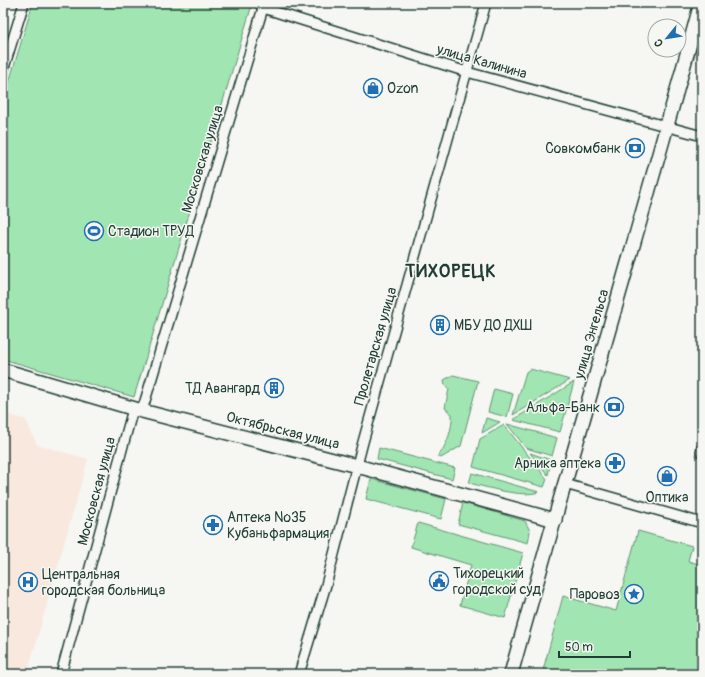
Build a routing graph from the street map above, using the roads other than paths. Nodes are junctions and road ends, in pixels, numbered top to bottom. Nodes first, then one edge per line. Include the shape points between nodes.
1 (24, 3) edge
2 (486, 3) edge
3 (701, 3) edge
4 (261, 5) edge
5 (3, 71) edge
6 (467, 72) junction
7 (668, 126) junction
8 (702, 136) edge
9 (3, 370) edge
10 (137, 410) junction
11 (357, 466) junction
12 (565, 484) junction
13 (555, 520) junction
14 (702, 523) edge
15 (61, 674) edge
16 (300, 674) edge
17 (511, 674) edge

1 - 5 street
2 - 6 street, Пролетарская улица
3 - 7 main road, улица Энгельса
4 - 6 street, улица Калинина
4 - 10 street, Московская улица
6 - 7 street, улица Калинина
6 - 11 street, Пролетарская улица
7 - 8 street, улица Калинина
7 - 12 main road, улица Энгельса
9 - 10 main road, Октябрьская улица
10 - 11 main road, Октябрьская улица
10 - 15 street, Московская улица
11 - 13 main road, Октябрьская улица
11 - 16 street, Пролетарская улица
12 - 13 main road, улица Энгельса
12 - 14 street
13 - 17 main road, улица Энгельса

